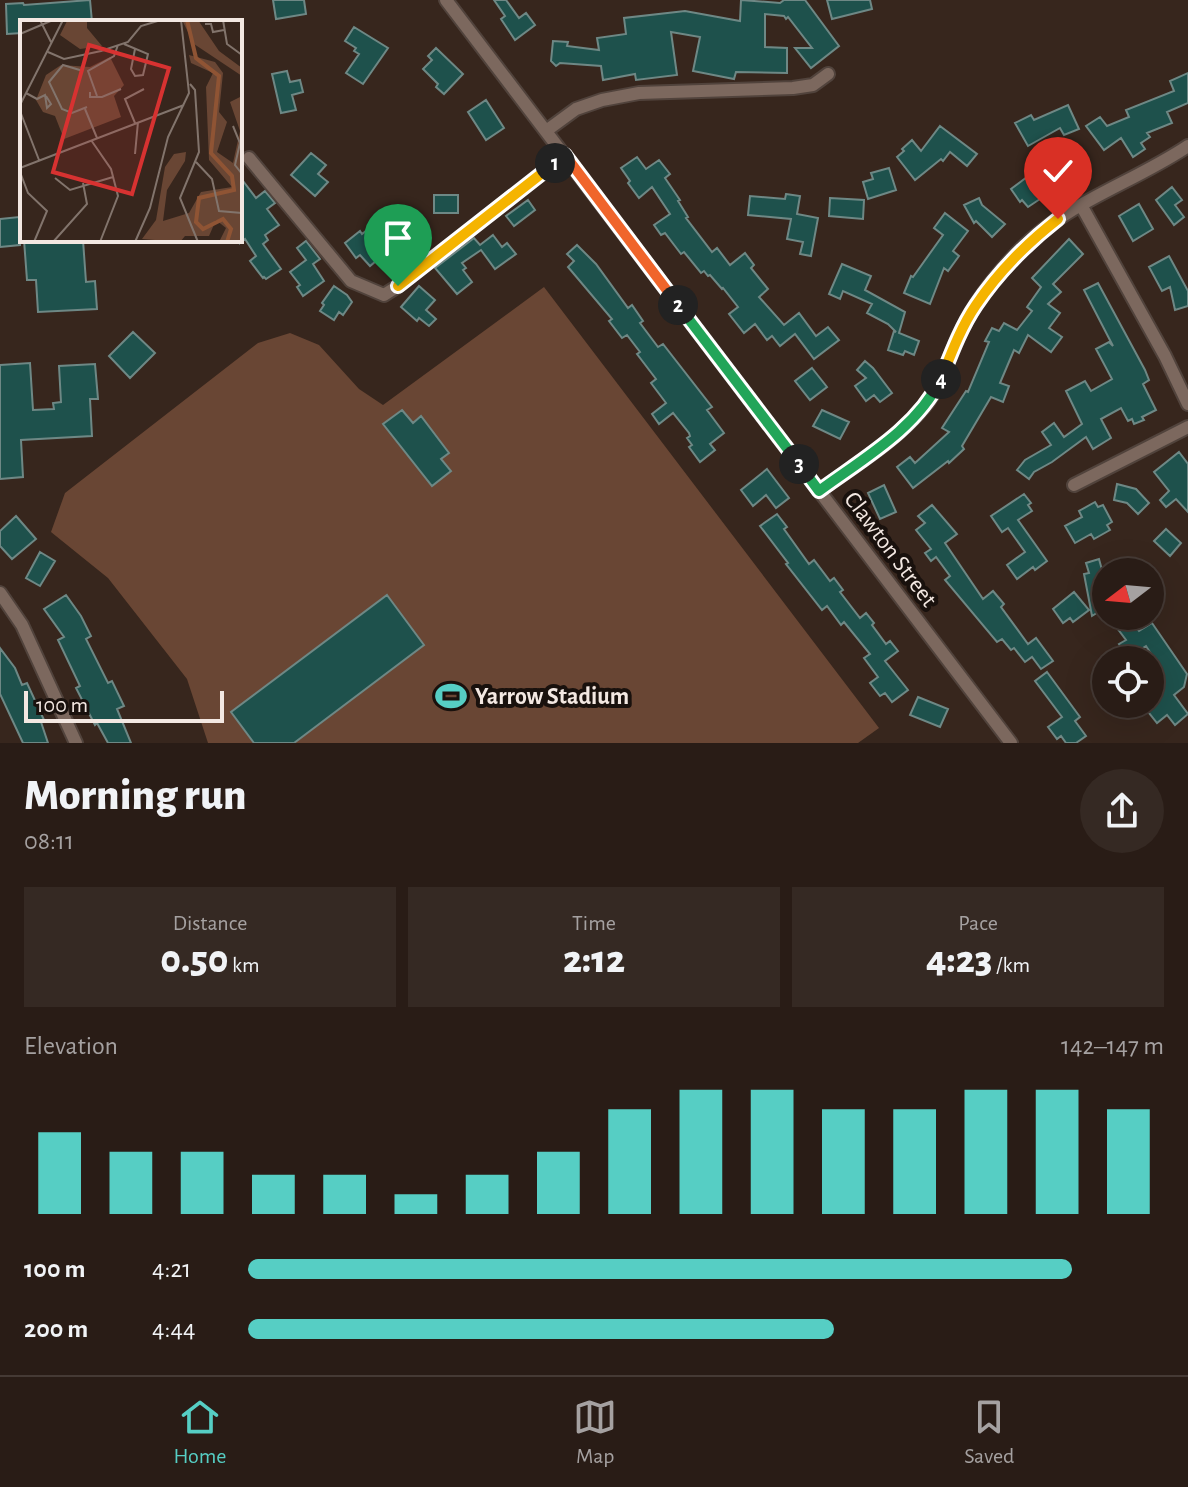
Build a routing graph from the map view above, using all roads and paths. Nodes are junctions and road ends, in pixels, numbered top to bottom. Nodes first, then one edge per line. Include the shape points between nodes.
1 (446, 0) edge
2 (828, 74) dead end
3 (546, 131) junction
4 (1188, 146) edge
5 (565, 155) junction
6 (249, 158) dead end
7 (1081, 205) junction
8 (1188, 404) edge
9 (1188, 427) edge
10 (1074, 485) dead end
11 (819, 491) junction
12 (0, 593) edge
13 (76, 743) edge
14 (1011, 743) edge

1 - 3 street, Clawton Street
2 - 3 street via 813,85 793,88 639,93 602,100 576,109
3 - 5 street, Clawton Street
4 - 7 street
5 - 6 street via 384,295 351,281
5 - 11 street, Clawton Street
7 - 8 street
7 - 11 street via 1028,243 994,280 924,407
9 - 10 street
11 - 14 street, Clawton Street
12 - 13 street via 22,625

